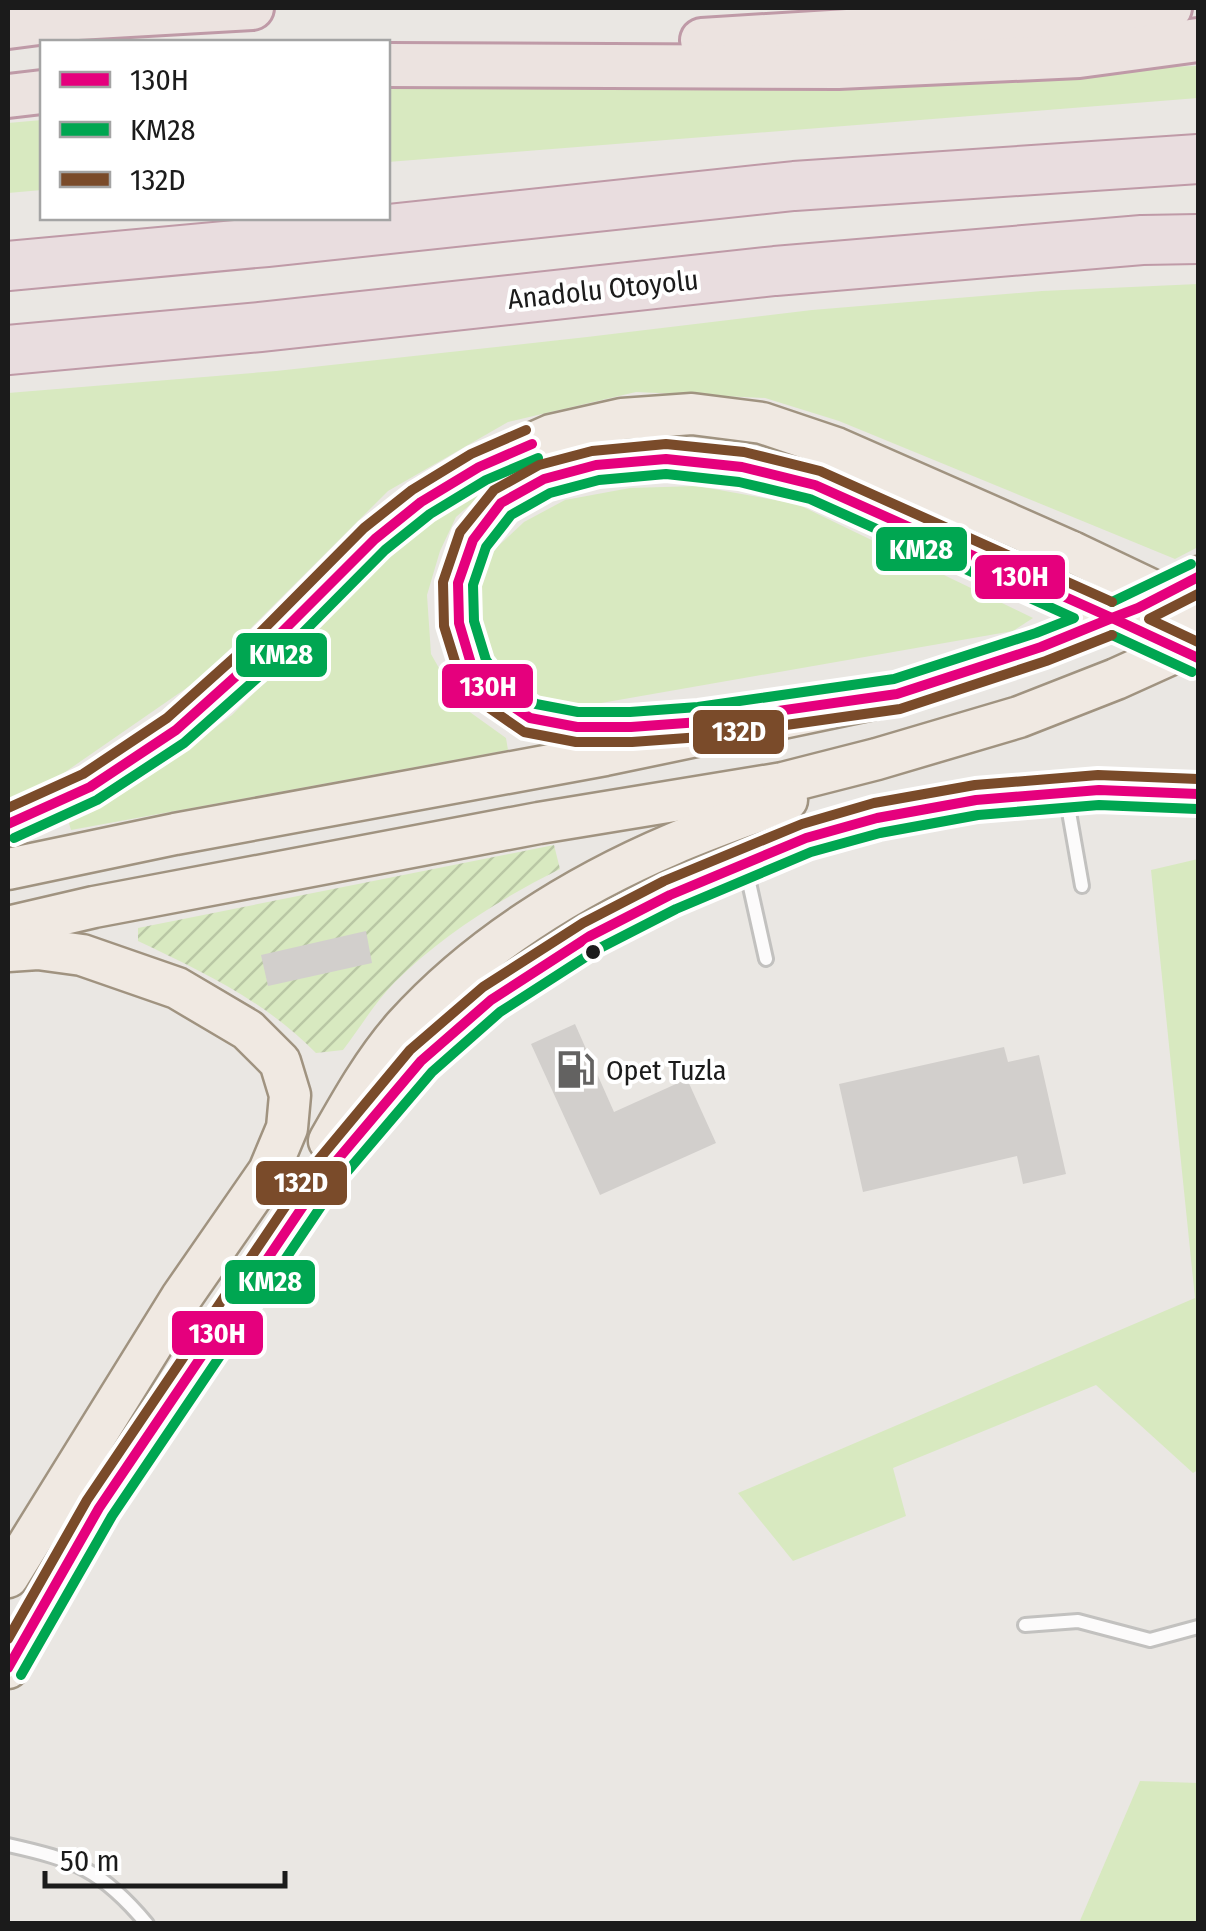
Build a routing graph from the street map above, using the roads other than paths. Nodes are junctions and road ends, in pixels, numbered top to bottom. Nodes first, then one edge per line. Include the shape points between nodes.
1 (252, 8) edge
2 (1170, 8) edge
3 (8, 28) edge
4 (1198, 40) edge
5 (390, 62) edge
6 (390, 62) edge
7 (40, 92) edge
8 (8, 96) edge
9 (1198, 159) edge
10 (1198, 238) edge
11 (8, 266) edge
12 (8, 350) edge
13 (1198, 577) edge
14 (1198, 612) edge
15 (1198, 642) edge
16 (1198, 658) edge
17 (897, 694) junction
18 (1019, 718) junction
19 (1066, 793) junction
20 (1198, 794) edge
21 (8, 824) edge
22 (744, 863) junction
23 (8, 870) edge
24 (1082, 886) dead end
25 (8, 927) edge
26 (8, 951) edge
27 (766, 959) dead end
28 (224, 1322) junction
29 (8, 1578) edge
30 (1025, 1625) dead end
31 (1198, 1627) edge
32 (8, 1668) edge
33 (8, 1845) edge
34 (146, 1924) edge

1 - 3 highway
2 - 5 highway
4 - 6 highway via 1079,56 838,67
7 - 8 highway
9 - 11 highway via 794,186
10 - 12 highway, Anadolu Otoyolu via 775,270
13 - 17 main road via 1041,648
14 - 21 main road, bridge via 836,448 762,423 692,414 622,419 551,435 421,502 176,730 90,787
15 - 18 main road
16 - 17 main road, bridge via 815,485 666,458 544,478 501,503 473,540 458,584 458,623 472,667 494,694 530,718 632,728
17 - 23 main road
18 - 25 main road via 783,783
18 - 28 main road via 672,844 592,882 455,975 402,1029 358,1091
19 - 20 main road
19 - 22 main road via 877,818
19 - 24 lane
22 - 27 lane
22 - 28 main road via 590,936 491,1000 434,1049 322,1178
26 - 29 main road via 82,955 177,988 248,1030 280,1062 290,1095 287,1128 270,1171 182,1298
28 - 32 main road via 99,1508
30 - 31 lane via 1078,1622 1150,1640
33 - 34 lane via 84,1866

